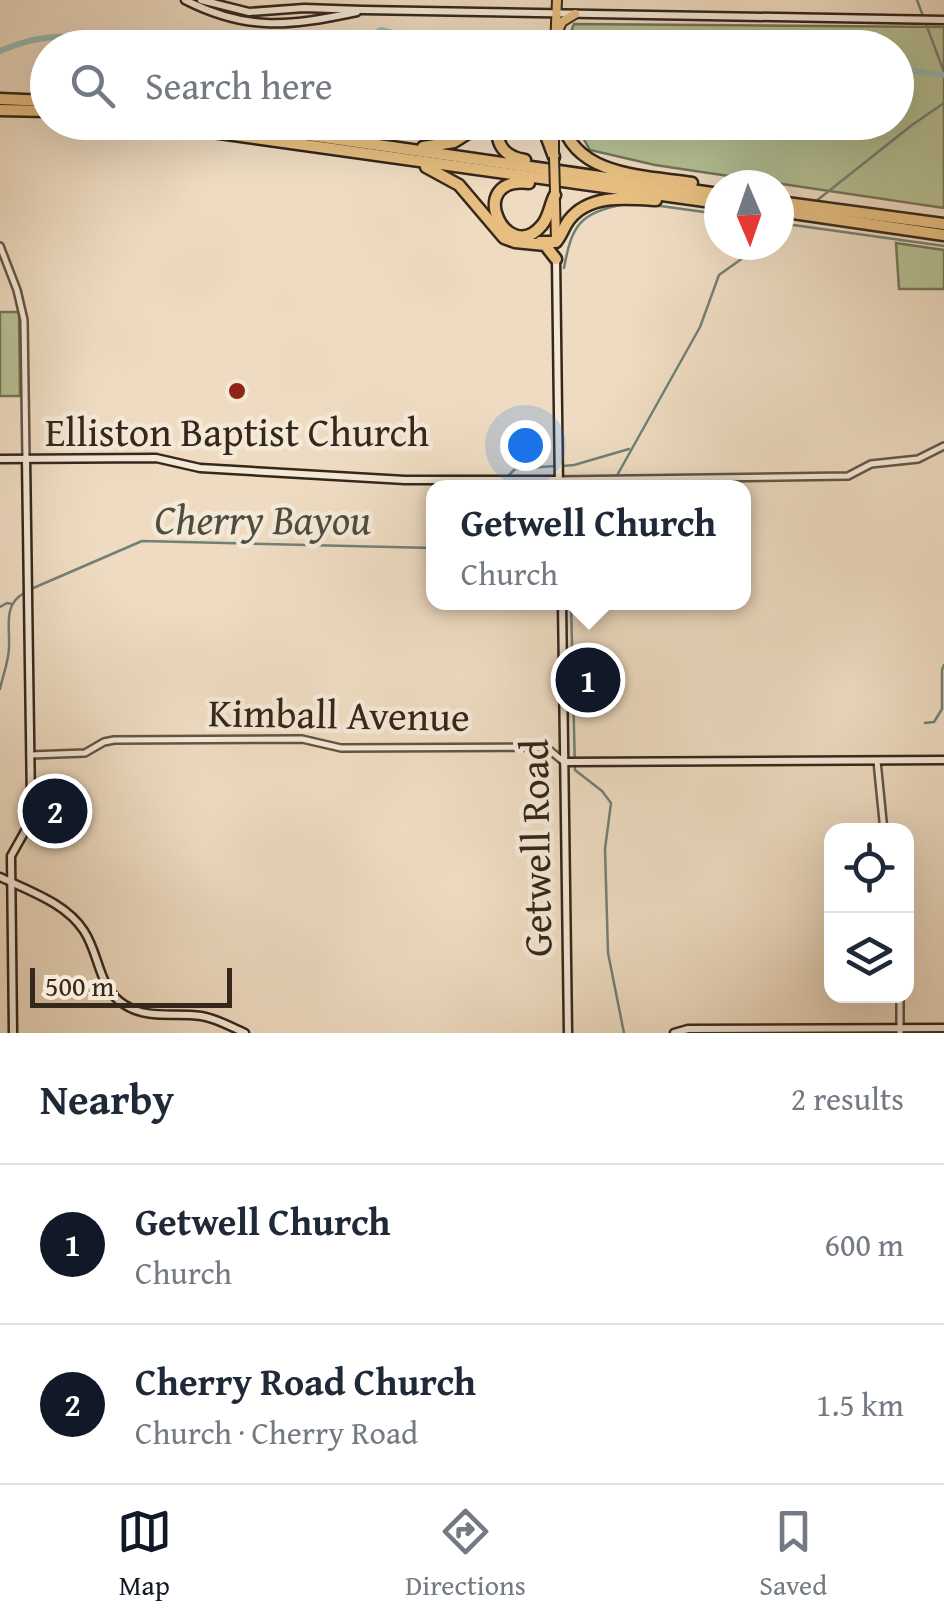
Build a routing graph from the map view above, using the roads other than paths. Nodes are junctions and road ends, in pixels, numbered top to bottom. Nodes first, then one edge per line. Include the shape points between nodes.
1 (185, 0) edge
2 (202, 0) edge
3 (557, 0) edge
4 (363, 10) junction
5 (556, 13) junction
6 (574, 14) junction
7 (944, 20) edge
8 (555, 30) edge
9 (559, 30) edge
10 (0, 99) edge
11 (30, 100) edge
12 (0, 110) edge
13 (30, 111) edge
14 (268, 140) edge
15 (344, 140) edge
16 (459, 140) edge
17 (499, 140) edge
18 (548, 140) edge
19 (554, 140) edge
20 (569, 140) edge
21 (393, 147) junction
22 (381, 156) junction
23 (554, 158) junction
24 (630, 173) junction
25 (704, 187) edge
26 (704, 188) edge
27 (555, 194) junction
28 (656, 200) junction
29 (704, 204) edge
30 (704, 205) edge
31 (794, 208) edge
32 (794, 211) edge
33 (944, 224) edge
34 (944, 235) edge
35 (556, 242) junction
36 (532, 243) junction
37 (0, 246) edge
38 (556, 259) junction
39 (944, 446) edge
40 (0, 458) edge
41 (26, 458) junction
42 (559, 480) edge
43 (612, 480) edge
44 (426, 481) edge
45 (562, 610) edge
46 (30, 755) junction
47 (944, 760) edge
48 (877, 761) junction
49 (571, 762) junction
50 (883, 823) edge
51 (0, 876) edge
52 (11, 882) junction
53 (900, 1003) edge
54 (944, 1028) edge
55 (900, 1031) edge
56 (13, 1033) edge
57 (245, 1033) edge
58 (568, 1033) edge
59 (674, 1033) edge

1 - 4 main road via 258,24
2 - 4 main road via 248,12
3 - 5 main road
4 - 5 main road
5 - 6 main road
5 - 8 main road
6 - 7 main road
6 - 9 main road
10 - 11 highway
12 - 13 highway
14 - 22 highway
15 - 21 highway
16 - 21 highway
17 - 24 highway via 514,158
18 - 23 highway
19 - 23 main road
20 - 24 highway via 583,156
21 - 26 highway
22 - 29 highway
22 - 36 highway via 446,176 504,238
23 - 27 main road, bridge
24 - 25 highway
27 - 28 highway via 534,232 513,234 497,220 499,193 518,182
27 - 35 main road
28 - 30 highway
28 - 35 highway via 592,204 572,217
31 - 33 highway
32 - 34 highway
35 - 36 highway
35 - 38 main road
36 - 38 highway via 548,246
37 - 41 street via 23,314
38 - 42 main road
39 - 43 street via 848,476
40 - 41 main road
41 - 44 main road via 168,460 202,468
41 - 46 main road
45 - 49 main road, Getwell Road
46 - 49 street, Kimball Avenue via 85,753 114,740 256,739 341,748 538,747
46 - 52 main road via 31,817 11,856
47 - 48 main road, Kimball Avenue
48 - 49 main road, Kimball Avenue
48 - 50 street
49 - 58 main road, Getwell Road
51 - 52 main road
52 - 56 main road
52 - 57 main road via 78,922 102,977 126,1006 153,1015 208,1016
53 - 55 street
54 - 55 main road
55 - 59 main road

